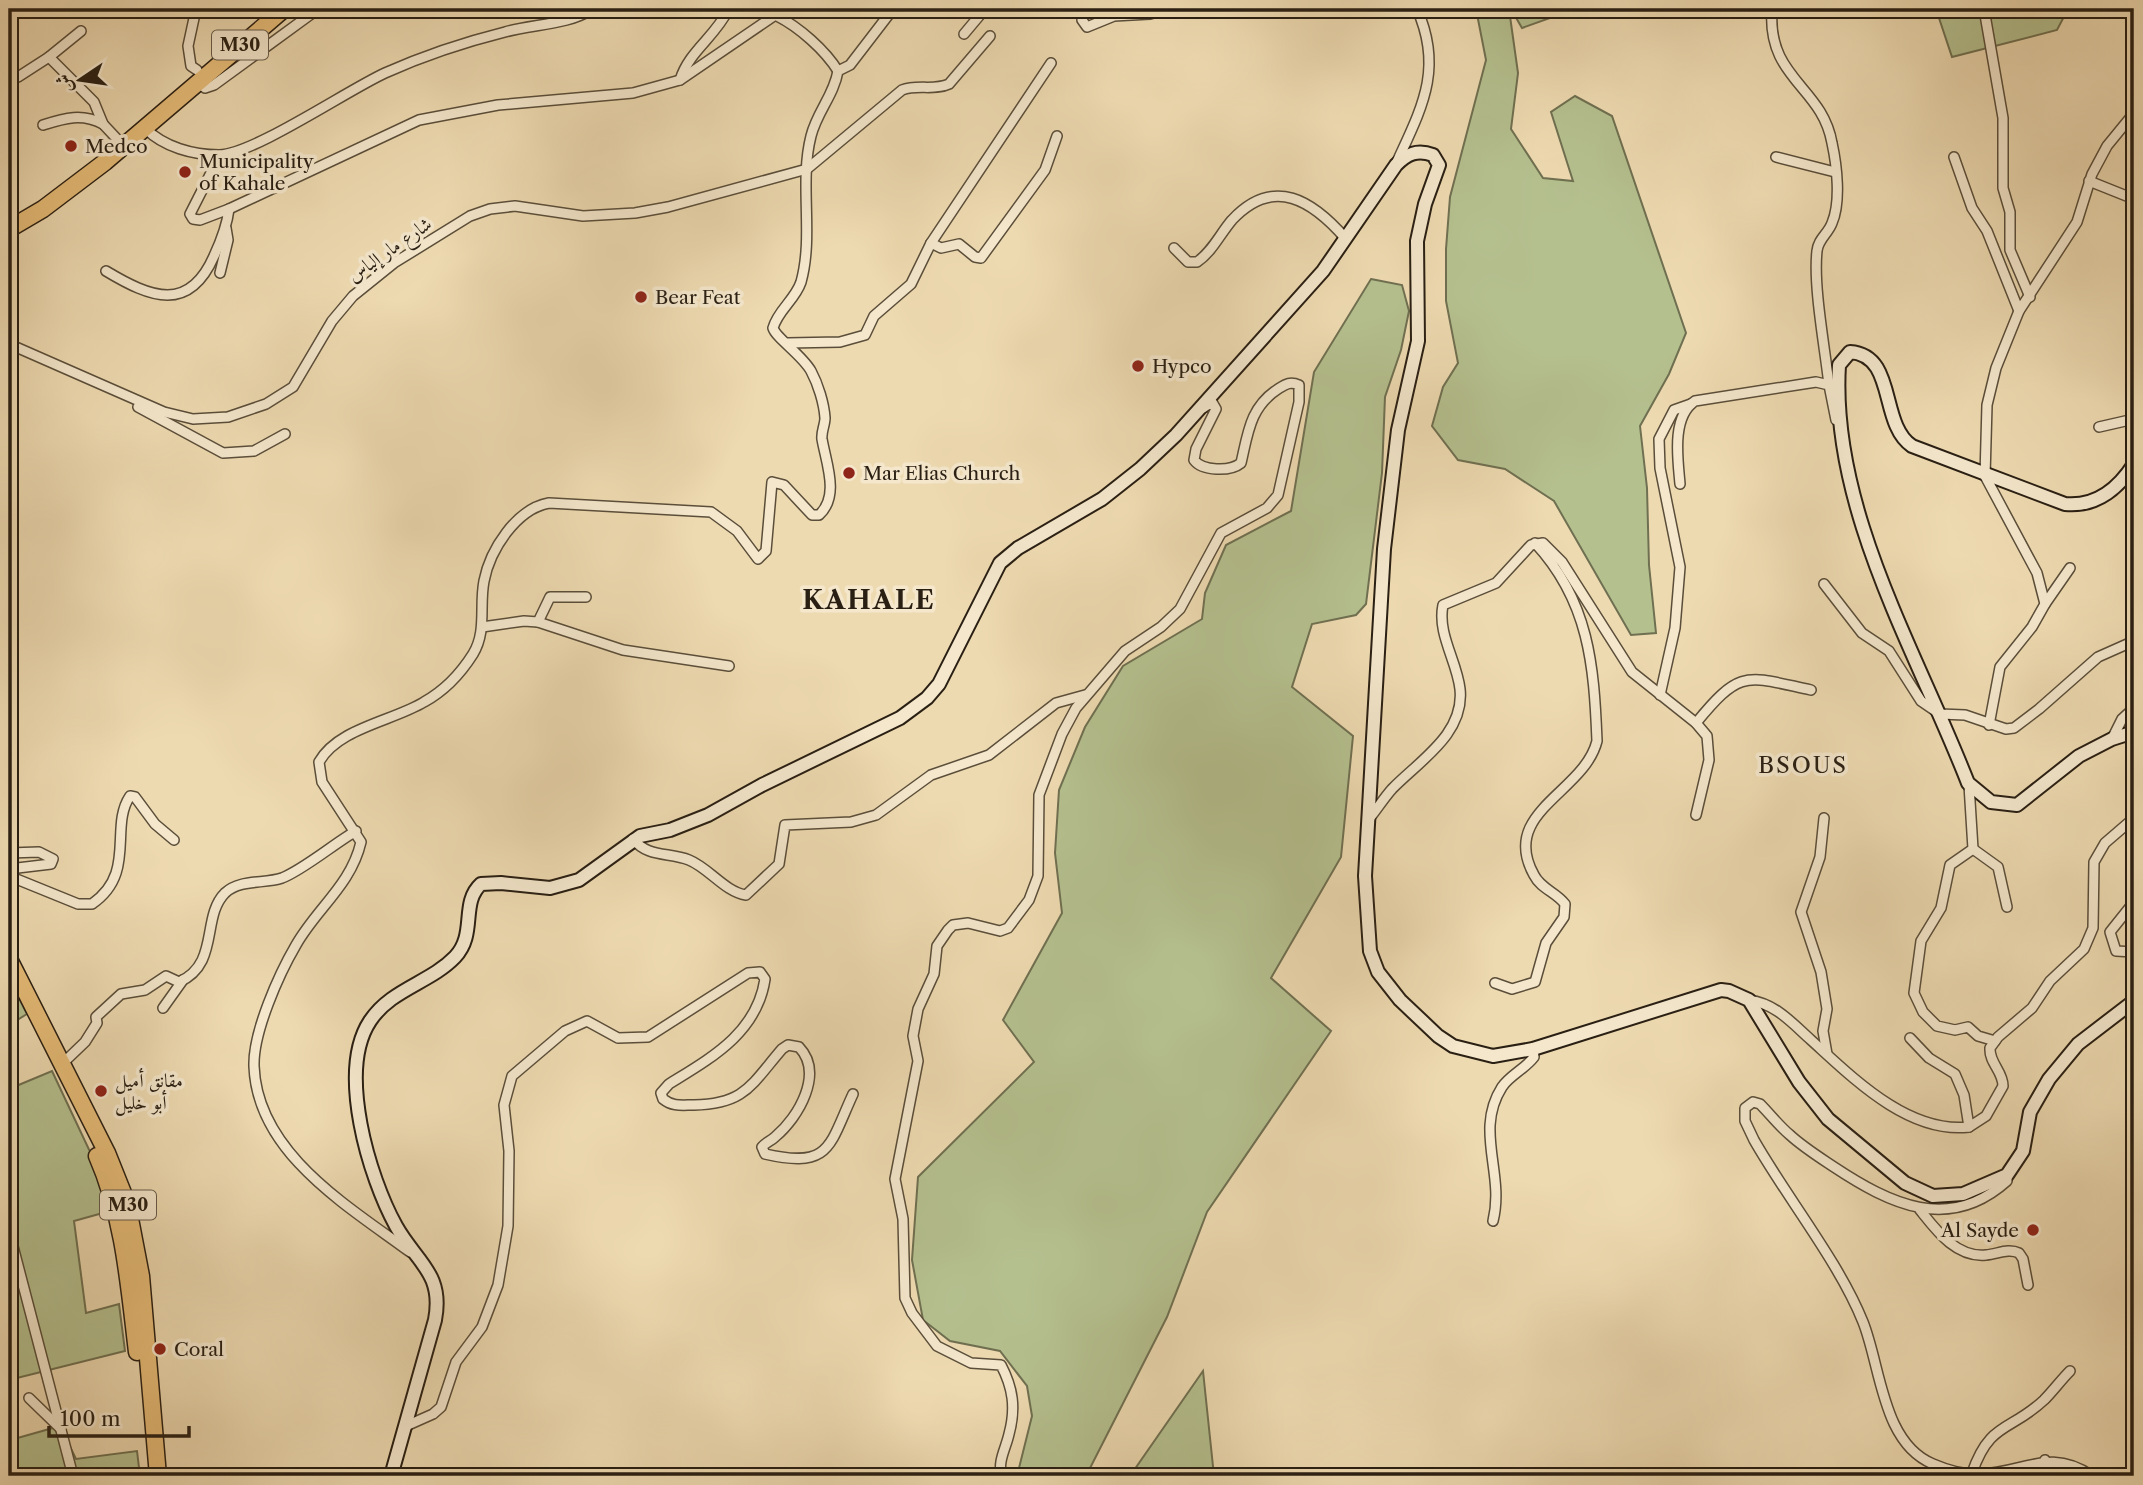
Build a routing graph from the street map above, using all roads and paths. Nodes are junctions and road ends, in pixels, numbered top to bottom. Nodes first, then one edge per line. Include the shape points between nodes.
1 (196, 9) edge
2 (274, 9) edge
3 (284, 9) edge
4 (318, 9) edge
5 (592, 9) edge
6 (893, 9) edge
7 (985, 9) edge
8 (1083, 9) edge
9 (1167, 9) edge
10 (1418, 9) edge
11 (1984, 9) edge
12 (727, 10) edge
13 (1772, 10) dead end
14 (780, 12) edge
15 (1130, 12) edge
16 (81, 31) dead end
17 (964, 34) dead end
18 (990, 36) dead end
19 (49, 58) junction
20 (1051, 63) dead end
21 (838, 71) junction
22 (197, 75) junction
23 (18, 77) dead end
24 (680, 79) junction
25 (2134, 113) edge
26 (103, 124) junction
27 (43, 125) dead end
28 (146, 129) junction
29 (1057, 136) dead end
30 (118, 140) junction
31 (220, 155) junction
32 (1776, 157) dead end
33 (1954, 157) dead end
34 (1396, 165) junction
35 (807, 170) junction
36 (1835, 172) junction
37 (2089, 181) junction
38 (2134, 199) edge
39 (229, 209) junction
40 (9, 221) edge
41 (226, 227) junction
42 (9, 229) edge
43 (1346, 239) junction
44 (932, 243) junction
45 (1174, 248) dead end
46 (106, 271) dead end
47 (220, 273) dead end
48 (2030, 297) junction
49 (2018, 311) junction
50 (9, 344) edge
51 (788, 344) junction
52 (1829, 385) junction
53 (134, 400) junction
54 (1691, 404) junction
55 (1198, 411) junction
56 (2134, 419) edge
57 (2099, 427) dead end
58 (285, 434) dead end
59 (1840, 439) junction
60 (2134, 464) edge
61 (1985, 476) junction
62 (1680, 484) dead end
63 (1535, 543) junction
64 (2070, 568) dead end
65 (1824, 584) dead end
66 (586, 597) dead end
67 (2045, 604) junction
68 (538, 622) junction
69 (482, 627) junction
70 (2134, 641) edge
71 (729, 666) dead end
72 (1811, 690) dead end
73 (1086, 695) junction
74 (1660, 695) junction
75 (2134, 708) edge
76 (1940, 714) junction
77 (1696, 723) junction
78 (1989, 724) junction
79 (2134, 732) edge
80 (2112, 739) junction
81 (1968, 783) junction
82 (1696, 815) dead end
83 (1824, 818) dead end
84 (2134, 818) edge
85 (1369, 819) junction
86 (356, 831) junction
87 (633, 839) junction
88 (174, 840) dead end
89 (1973, 849) junction
90 (9, 853) edge
91 (9, 869) edge
92 (9, 876) edge
93 (2134, 902) edge
94 (2007, 907) dead end
95 (2134, 952) edge
96 (9, 959) edge
97 (9, 978) edge
98 (183, 980) junction
99 (1495, 983) dead end
100 (1749, 1000) junction
101 (2134, 1001) edge
102 (163, 1008) dead end
103 (1910, 1038) dead end
104 (1995, 1041) junction
105 (1533, 1049) junction
106 (1827, 1054) junction
107 (61, 1065) junction
108 (853, 1094) dead end
109 (1969, 1127) junction
110 (2007, 1175) junction
111 (1920, 1210) junction
112 (1493, 1221) dead end
113 (9, 1231) edge
114 (420, 1259) junction
115 (2028, 1285) dead end
116 (2070, 1371) dead end
117 (29, 1398) dead end
118 (406, 1426) junction
119 (61, 1429) junction
120 (2045, 1461) junction
121 (1972, 1473) junction
122 (73, 1476) edge
123 (148, 1476) edge
124 (158, 1476) edge
125 (391, 1476) edge
126 (1002, 1476) edge
127 (2050, 1476) edge
128 (2092, 1476) edge

1 - 22 street via 188,46
2 - 22 highway, M30
3 - 22 highway, M30
4 - 22 street via 214,85 205,88
5 - 31 street via 422,58 364,83 259,142
6 - 21 street via 850,65
7 - 17 street
8 - 15 street via 1087,27
9 - 15 street
10 - 34 street via 1429,71 1427,97
11 - 48 street via 2003,118 2003,188 2010,212 2010,250
12 - 24 street via 716,30 690,56
13 - 36 street via 1778,54 1824,119 1833,145
14 - 21 street
14 - 24 street
16 - 19 street
18 - 35 street via 949,84 902,90
19 - 23 street
19 - 26 street via 94,102
20 - 44 street
21 - 35 street via 836,85 811,136
22 - 28 highway, M30
22 - 30 highway, M30
24 - 39 street via 634,93 498,105 419,120
25 - 37 street via 2107,146
26 - 27 street via 76,117
26 - 30 street
28 - 31 street via 169,146
28 - 42 highway, M30 via 64,195
29 - 44 street via 1045,170 984,256 975,257 959,244 941,248
30 - 40 highway, M30 via 41,203
31 - 39 street via 190,214 200,220
32 - 36 street
33 - 49 street
34 - 43 main road
34 - 85 main road via 1406,155 1424,152 1433,155 1439,165 1417,241 1418,341 1398,430 1384,549
35 - 51 street via 801,280 773,328 776,337
35 - 53 street, شارع مار إلياس via 635,213 583,216 515,206 480,212 366,284 332,320 293,387 266,404 228,417 193,419
36 - 52 street via 1833,221 1817,249
37 - 38 street
37 - 48 street via 2077,222
39 - 41 street
41 - 46 street via 203,278 185,292 149,291
41 - 47 street
43 - 45 street via 1326,216 1292,196 1278,195 1240,212 1198,262 1188,262
43 - 55 main road
44 - 51 street via 911,284 874,316 865,335 840,342
48 - 49 street
49 - 61 street via 1987,405
50 - 53 street, شارع مار إلياس
51 - 69 street via 811,372 824,412 822,438 830,497 822,512 812,515 784,485 772,482 766,551 758,559 737,531 711,512 549,503 533,507 512,527 489,566 483,582
52 - 54 street via 1810,382
52 - 59 street
53 - 58 street via 223,453 254,451
54 - 62 street via 1685,409 1678,438
54 - 74 street via 1674,410 1659,439 1660,468 1680,567 1675,628
55 - 73 street via 1212,402 1216,405 1196,449 1196,465 1233,469 1241,463 1256,408 1289,383 1299,384 1278,495 1267,508 1221,533 1180,609 1125,651
55 - 87 main road via 1124,482 1000,564 939,684 911,712 708,815
56 - 57 street
59 - 61 main road via 1839,365 1850,352 1861,353 1879,371 1901,438
59 - 76 main road via 1853,494 1896,617
60 - 61 main road via 2106,495 2079,505
61 - 67 street via 2037,573
63 - 74 street via 1543,543 1562,562 1628,665
63 - 85 street via 1496,583 1443,605 1445,637 1461,690 1460,707 1452,728
63 - 99 street via 1557,567 1579,611 1591,662 1597,741 1583,770 1532,821 1525,844 1534,877 1565,904 1560,926 1546,943 1535,982 1522,988
64 - 67 street
65 - 76 street via 1863,633 1889,651 1922,701
66 - 68 street via 550,597
67 - 78 street via 2000,667
68 - 69 street
68 - 71 street via 623,650
69 - 86 street via 472,655 440,691 323,754 317,765 319,776
70 - 78 street via 2093,660 2014,728
72 - 77 street via 1747,678 1725,688
73 - 87 street via 1056,703 989,755 931,775 876,816 851,822 785,825 779,864 746,895 734,892 689,860 647,852
73 - 126 street via 1067,723 1042,787 1038,876 1023,911 1015,923 1000,931 968,923 954,925 937,946 934,974 918,1009 913,1036 918,1061 895,1180 903,1219 905,1298 912,1313 937,1346 971,1363 1000,1365 1013,1387
74 - 77 street
75 - 80 street
76 - 78 street via 1965,715
76 - 81 main road
77 - 82 street via 1710,748
79 - 80 main road
80 - 81 main road via 2079,756 2017,805 1991,802
81 - 89 street
83 - 106 street via 1819,857 1801,912 1821,972
84 - 104 street via 2105,843 2094,862 2093,929 2084,950
85 - 105 main road via 1365,876 1370,951 1378,972 1419,1020 1452,1046 1493,1055
86 - 98 street via 284,877 238,886 224,894 207,951
86 - 114 street via 361,842 354,866 295,946 273,996 255,1054 256,1081 262,1104 289,1151 320,1183
87 - 114 main road via 569,884 550,888 481,884 471,898 463,947 448,964 389,1000 365,1030 357,1066 360,1132 384,1203
88 - 92 street via 130,796 116,872 107,890 92,904 78,904
89 - 94 street via 1998,867
89 - 104 street via 1950,865 1941,908 1920,941 1914,993 1937,1026 1968,1027
90 - 91 street via 39,852 51,856 53,862
93 - 95 street via 2110,932 2116,951
96 - 107 highway, M30
97 - 123 highway, M30 via 109,1185 128,1274
98 - 102 street
98 - 107 street via 166,976 145,990 116,998 96,1017 85,1042
100 - 105 main road via 1721,990
100 - 106 street via 1767,1003
100 - 110 main road via 1817,1107 1905,1183 1934,1196 1950,1196 1984,1188
101 - 110 main road via 2078,1044 2049,1079 2033,1105 2023,1151
103 - 109 street via 1929,1058 1955,1074
104 - 109 street via 1989,1054 2003,1079 2003,1089 1986,1115
105 - 112 street via 1528,1065 1503,1086 1488,1124 1497,1180
106 - 109 street via 1907,1115 1953,1129
107 - 124 highway, M30 via 107,1153 127,1203 141,1276
108 - 118 street via 827,1149 804,1160 765,1154 762,1147 790,1120 805,1093 810,1070 799,1047 782,1049 742,1095 726,1103 675,1105 663,1099 661,1093 669,1084 731,1043 744,1029 764,987 760,972 748,973 648,1037 618,1038 587,1021 565,1031 512,1076 505,1098 507,1236 489,1311 456,1362 440,1407
110 - 111 street via 2007,1181 1995,1191 1977,1200 1940,1211
111 - 115 street via 1941,1236 1968,1252 2019,1253
111 - 121 street via 1866,1188 1789,1135 1760,1104 1753,1102 1745,1108 1745,1121 1754,1140 1851,1295 1896,1428 1921,1458
113 - 119 street
114 - 118 main road via 433,1278 438,1307
116 - 121 street via 2043,1401 1984,1443
117 - 119 street
118 - 125 main road
119 - 122 street
120 - 121 street
120 - 127 street via 2052,1470
120 - 128 street via 2069,1464

